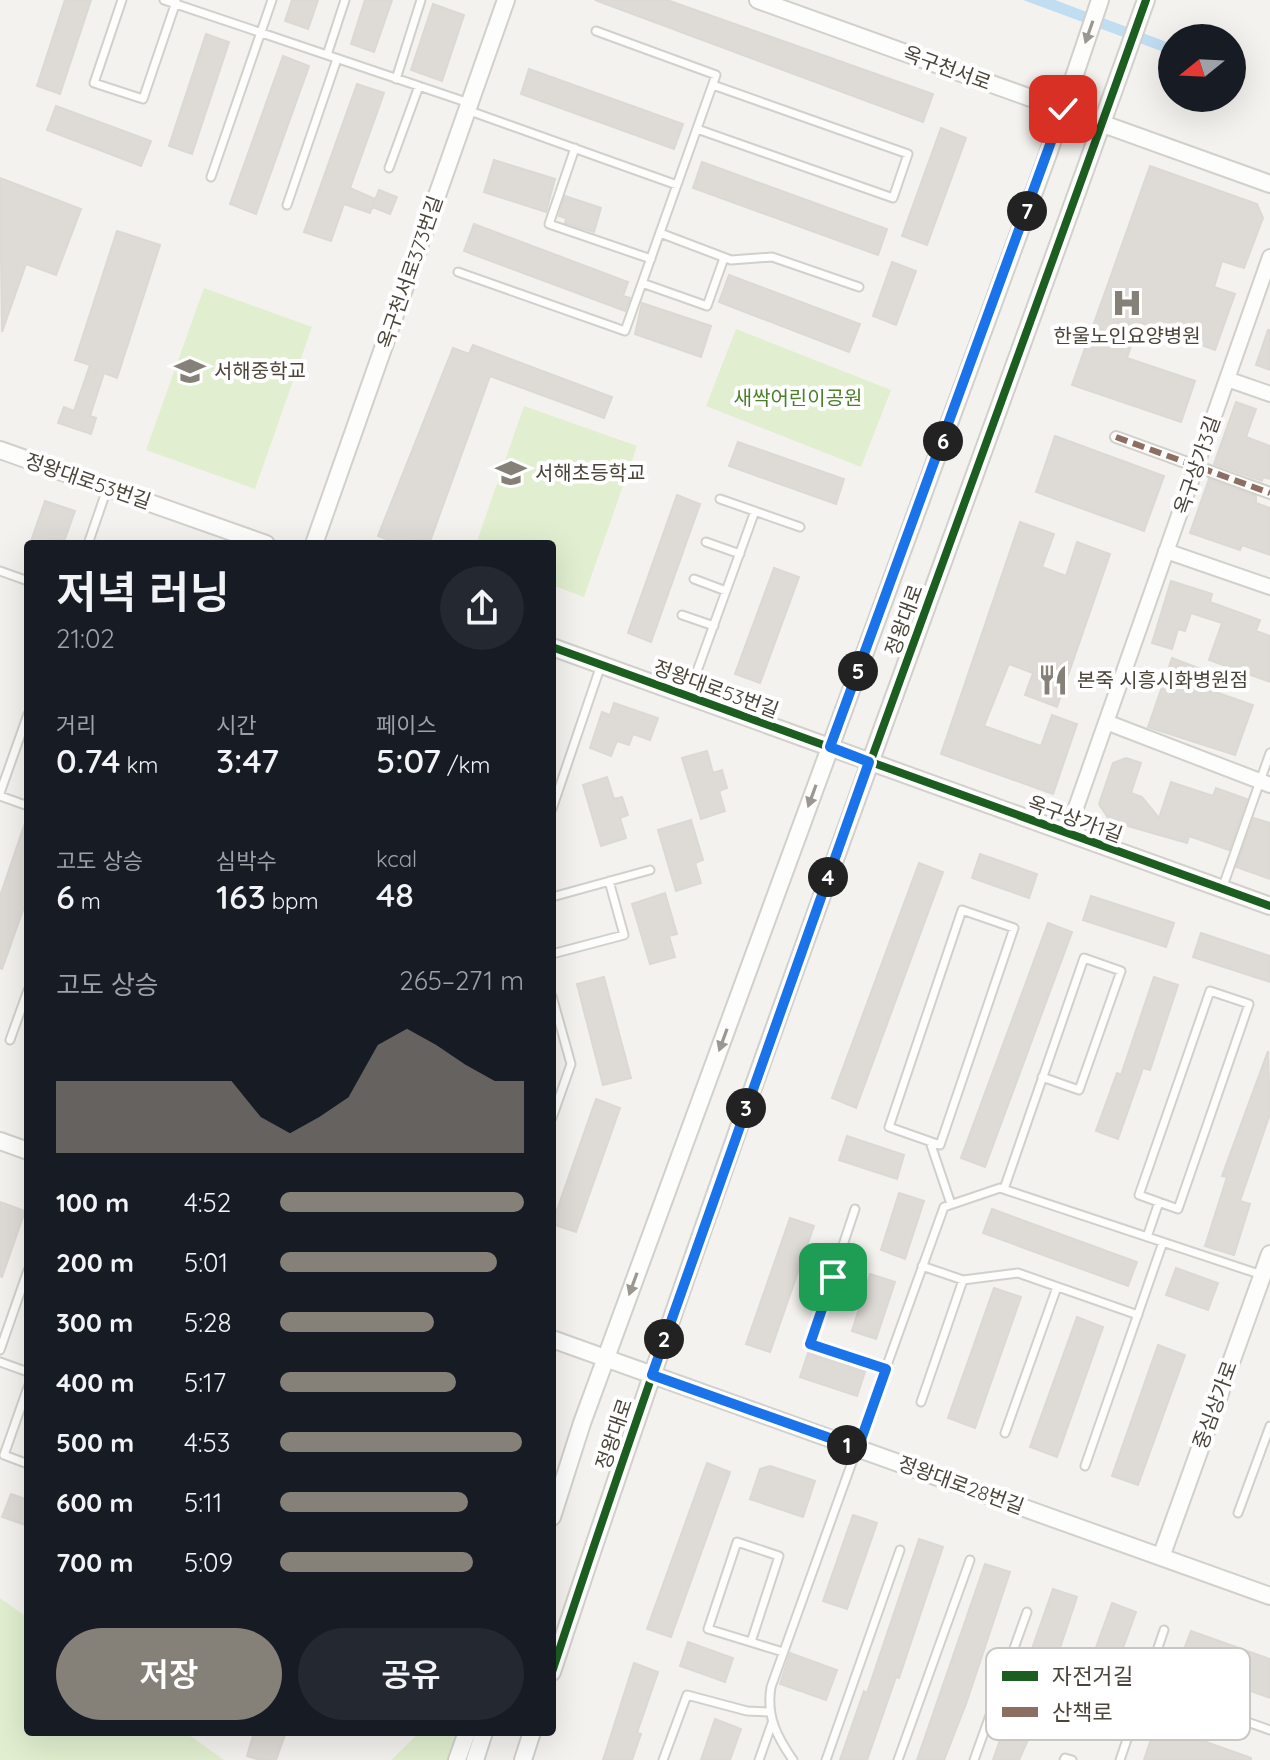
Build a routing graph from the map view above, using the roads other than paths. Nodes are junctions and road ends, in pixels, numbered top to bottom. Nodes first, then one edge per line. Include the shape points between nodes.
1 (122, 0) edge
2 (164, 0) edge
3 (272, 0) edge
4 (345, 0) edge
5 (421, 0) edge
6 (506, 0) edge
7 (758, 0) edge
8 (1100, 0) edge
9 (176, 2) edge
10 (1145, 4) edge
11 (596, 31) dead end
12 (261, 33) junction
13 (327, 55) junction
14 (337, 59) junction
15 (396, 79) junction
16 (713, 85) junction
17 (419, 86) junction
18 (468, 107) junction
19 (1063, 109) junction
20 (1103, 124) junction
21 (697, 129) junction
22 (575, 148) junction
23 (389, 168) dead end
24 (211, 177) dead end
25 (1270, 184) edge
26 (677, 185) junction
27 (287, 205) dead end
28 (660, 233) junction
29 (1270, 257) edge
30 (724, 258) junction
31 (651, 259) junction
32 (458, 272) dead end
33 (642, 283) junction
34 (859, 287) dead end
35 (1227, 379) junction
36 (1270, 394) edge
37 (1116, 437) dead end
38 (0, 450) edge
39 (1196, 466) junction
40 (107, 487) junction
41 (1270, 493) edge
42 (720, 499) dead end
43 (755, 511) junction
44 (800, 527) dead end
45 (89, 540) edge
46 (255, 540) edge
47 (315, 540) edge
48 (706, 542) dead end
49 (1166, 551) junction
50 (740, 554) junction
51 (0, 571) edge
52 (694, 579) dead end
53 (24, 580) edge
54 (1270, 587) edge
55 (726, 591) junction
56 (682, 615) dead end
57 (714, 626) junction
58 (556, 648) edge
59 (601, 665) junction
60 (688, 696) junction
61 (1106, 722) junction
62 (24, 726) edge
63 (830, 747) junction
64 (1270, 753) edge
65 (869, 762) junction
66 (1265, 783) edge
67 (0, 795) edge
68 (556, 797) edge
69 (24, 804) edge
70 (1067, 833) junction
71 (650, 870) dead end
72 (609, 881) junction
73 (1222, 889) junction
74 (556, 896) edge
75 (1270, 906) edge
76 (556, 953) edge
77 (24, 1001) edge
78 (556, 1010) edge
79 (10, 1040) dead end
80 (1042, 1077) junction
81 (556, 1105) edge
82 (0, 1141) edge
83 (930, 1142) junction
84 (24, 1150) edge
85 (1004, 1189) junction
86 (1159, 1202) junction
87 (951, 1204) junction
88 (855, 1209) dead end
89 (1147, 1237) junction
90 (1163, 1242) junction
91 (1270, 1254) edge
92 (922, 1266) junction
93 (1262, 1275) junction
94 (963, 1280) junction
95 (24, 1281) edge
96 (1057, 1287) junction
97 (1138, 1315) junction
98 (556, 1340) edge
99 (0, 1350) edge
100 (606, 1358) junction
101 (1, 1365) edge
102 (886, 1369) junction
103 (24, 1371) edge
104 (652, 1375) junction
105 (24, 1398) edge
106 (921, 1402) dead end
107 (1270, 1426) edge
108 (1005, 1433) dead end
109 (858, 1448) junction
110 (24, 1462) edge
111 (1085, 1466) dead end
112 (556, 1505) edge
113 (1238, 1513) dead end
114 (900, 1550) dead end
115 (1161, 1557) junction
116 (970, 1560) dead end
117 (1270, 1596) edge
118 (1027, 1612) dead end
119 (1164, 1630) dead end
120 (751, 1642) junction
121 (1014, 1648) edge
122 (1158, 1648) edge
123 (783, 1652) junction
124 (556, 1660) edge
125 (770, 1712) junction
126 (772, 1723) junction
127 (1250, 1723) edge
128 (986, 1726) edge
129 (1270, 1730) edge
130 (466, 1736) edge
131 (483, 1736) edge
132 (531, 1736) edge
133 (1127, 1740) edge
134 (457, 1760) edge
135 (475, 1760) edge
136 (523, 1760) edge
137 (663, 1760) edge
138 (759, 1760) edge
139 (793, 1760) edge
140 (826, 1760) edge
141 (898, 1760) edge
142 (974, 1760) edge
143 (1064, 1760) edge
144 (1072, 1760) edge
145 (1120, 1760) edge

1 - 9 lane via 94,83 143,99
2 - 9 lane
3 - 12 lane
4 - 13 lane
5 - 15 lane
6 - 18 street, 옥구천서로373번길
7 - 19 street, 옥구천서로
8 -> 19 street, 정왕대로
9 - 12 lane
10 - 20 street, 정왕대로
11 - 16 lane via 716,75
12 - 13 lane
12 - 24 lane
13 - 14 lane
14 - 15 lane
14 - 27 lane
15 - 17 lane
16 - 21 lane
16 - 21 lane via 908,154 893,198
17 - 18 lane
17 - 23 lane
18 - 22 lane
18 - 47 street, 옥구천서로373번길
19 - 20 street, 옥구천서로
19 - 63 street, 정왕대로
20 - 25 street, 옥구천서로
20 - 65 street, 정왕대로
21 - 26 lane
22 - 26 lane
22 - 31 lane via 549,224
26 - 28 lane
28 - 30 lane
28 - 31 lane
29 - 35 street, 옥구상가3길
30 - 33 lane via 707,306
30 - 34 lane via 772,257
31 - 33 lane
32 - 33 lane via 625,331
35 - 36 street
35 - 39 street, 옥구상가3길
37 - 39 street
38 - 40 street, 정왕대로53번길
39 - 41 street
39 - 49 street, 옥구상가3길
40 - 45 lane
40 - 46 street, 정왕대로53번길
42 - 43 lane
43 - 44 lane
43 - 50 lane
48 - 50 lane
49 - 54 street
49 - 61 street, 옥구상가3길
50 - 55 lane
51 - 53 lane
52 - 55 lane
55 - 57 lane
56 - 57 lane
57 - 60 lane
58 - 59 street, 정왕대로53번길
59 - 60 street, 정왕대로53번길
59 - 68 lane
60 - 63 street, 정왕대로53번길
61 - 66 street
61 - 70 street, 옥구상가3길
62 - 67 lane
63 - 65 street, 정왕대로53번길
63 -> 100 street, 정왕대로
64 - 66 lane
65 - 70 street, 옥구상가1길
65 - 104 street, 정왕대로
66 - 73 lane
67 - 69 lane
70 - 73 street, 옥구상가1길
71 - 72 lane
72 - 74 lane
72 - 76 lane via 624,935
73 - 75 street, 옥구상가1길
77 - 79 lane
78 - 81 lane via 571,1064
80 - 80 lane via 1079,1090 1121,971 1084,958
80 - 85 lane
82 - 84 street
83 - 83 lane via 940,1145 1014,928 962,910 889,1127
83 - 87 lane
85 - 87 lane
85 - 89 lane
86 - 86 lane via 1178,1209 1249,1004 1210,991 1139,1195
86 - 89 lane
87 - 92 lane via 944,1207
88 - 102 lane via 810,1344
89 - 90 lane
90 - 93 lane
90 - 97 lane
91 - 93 street, 중심상가로
92 - 94 lane
92 - 102 lane
93 - 115 street, 중심상가로
94 - 96 lane via 1018,1273
94 - 106 lane
95 - 99 lane
96 - 97 lane
96 - 108 lane
97 - 111 lane
98 - 100 street, 정왕대로28번길
100 - 104 street, 정왕대로28번길
100 - 112 street, 정왕대로
101 - 103 lane
102 - 109 lane
104 - 109 street, 정왕대로28번길
104 - 124 street, 정왕대로
105 - 110 lane via 4,1455
107 - 113 lane
109 - 115 street, 정왕대로28번길
109 - 123 lane
114 - 140 lane
115 - 117 street, 정왕대로28번길
116 - 141 lane
118 - 121 lane
119 - 122 lane
120 - 120 lane via 708,1629 737,1542 779,1556
120 - 123 lane
123 - 125 lane via 771,1687
125 - 126 lane
125 - 137 lane via 687,1695
126 - 138 lane
126 - 139 lane
127 - 129 lane
128 - 142 lane
130 - 134 street
131 - 135 street
132 - 136 street
133 - 145 lane
143 - 144 lane

